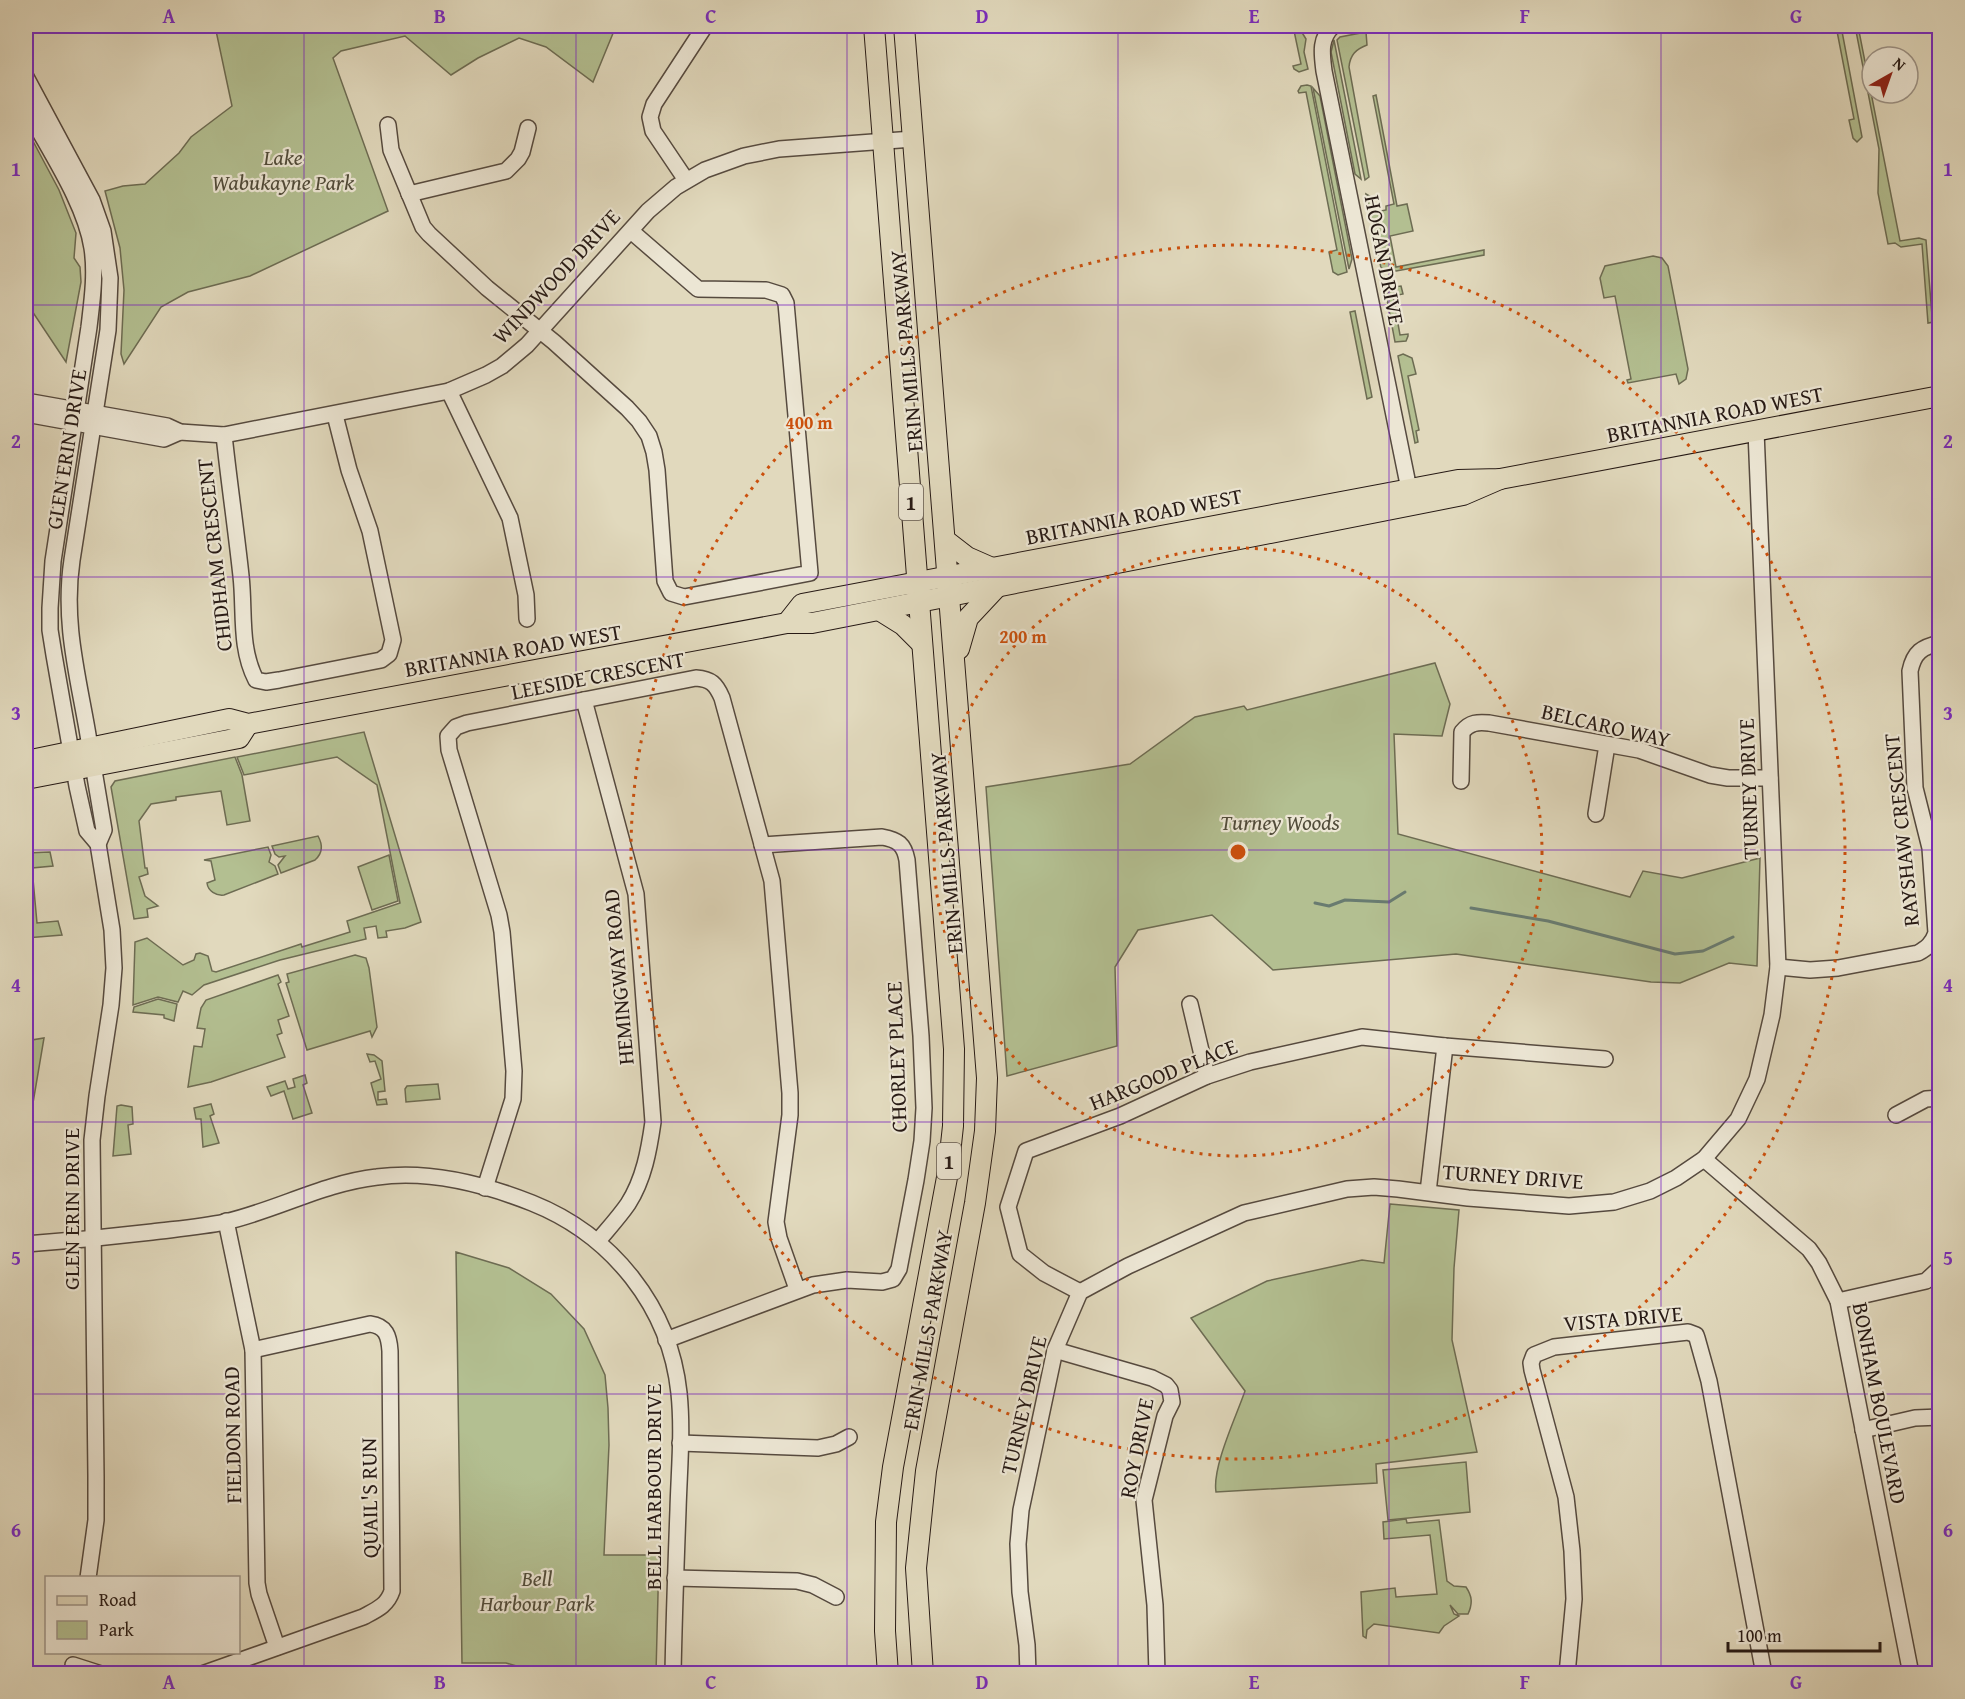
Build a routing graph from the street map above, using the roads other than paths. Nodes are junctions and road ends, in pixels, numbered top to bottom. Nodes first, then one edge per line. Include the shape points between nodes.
1 (705, 26) edge
2 (874, 26) edge
3 (903, 26) edge
4 (1333, 26) edge
5 (26, 77) edge
6 (26, 107) edge
7 (388, 125) dead end
8 (528, 128) dead end
9 (49, 136) junction
10 (913, 139) junction
11 (883, 141) junction
12 (686, 180) junction
13 (409, 194) junction
14 (631, 231) junction
15 (540, 331) junction
16 (449, 391) junction
17 (1940, 396) edge
18 (26, 401) edge
19 (26, 414) edge
20 (335, 415) junction
21 (76, 416) junction
22 (93, 419) junction
23 (1756, 431) junction
24 (224, 435) junction
25 (1410, 497) junction
26 (945, 540) junction
27 (992, 568) junction
28 (947, 576) junction
29 (918, 582) junction
30 (997, 587) junction
31 (949, 596) junction
32 (919, 602) junction
33 (879, 610) junction
34 (527, 619) dead end
35 (787, 623) junction
36 (1940, 643) edge
37 (922, 644) junction
38 (955, 664) junction
39 (584, 700) junction
40 (1606, 745) junction
41 (82, 759) junction
42 (26, 761) edge
43 (1770, 778) junction
44 (26, 779) edge
45 (1461, 781) dead end
46 (1596, 814) dead end
47 (762, 845) junction
48 (1778, 967) junction
49 (1190, 1004) dead end
50 (1445, 1046) junction
51 (1605, 1059) dead end
52 (1207, 1076) junction
53 (1940, 1098) edge
54 (1896, 1115) dead end
55 (1704, 1159) junction
56 (485, 1188) junction
57 (1428, 1192) junction
58 (226, 1221) junction
59 (93, 1239) junction
60 (598, 1241) junction
61 (26, 1244) edge
62 (1940, 1268) edge
63 (797, 1289) junction
64 (1080, 1292) junction
65 (1838, 1301) junction
66 (666, 1340) junction
67 (253, 1350) junction
68 (1055, 1350) junction
69 (1940, 1417) edge
70 (1863, 1430) junction
71 (849, 1437) dead end
72 (680, 1443) junction
73 (88, 1576) edge
74 (675, 1578) junction
75 (836, 1597) dead end
76 (277, 1647) junction
77 (73, 1664) edge
78 (101, 1674) edge
79 (202, 1674) edge
80 (673, 1674) edge
81 (888, 1674) edge
82 (923, 1674) edge
83 (1028, 1674) edge
84 (1157, 1674) edge
85 (1567, 1674) edge
86 (1764, 1674) edge
87 (1911, 1674) edge

1 - 12 street via 654,104 650,117 653,130
2 - 11 main road, ERIN MILLS PARKWAY / 1
3 - 10 main road, ERIN MILLS PARKWAY / 1
4 - 25 street, HOGAN DRIVE via 1322,44 1324,71
5 - 9 street, GLEN ERIN DRIVE
6 - 9 street, GLEN ERIN DRIVE
7 - 13 street via 391,150
8 - 13 street via 522,152 506,171
9 - 21 street, GLEN ERIN DRIVE via 93,249 93,294
9 - 22 street, GLEN ERIN DRIVE via 98,216 109,262 111,294
10 - 11 street, WINDWOOD DRIVE
10 - 26 main road, ERIN MILLS PARKWAY / 1
11 - 12 street, WINDWOOD DRIVE via 779,149 724,161
11 - 29 main road, ERIN MILLS PARKWAY / 1
12 - 14 street, WINDWOOD DRIVE
13 - 15 street via 429,234
14 - 15 street, WINDWOOD DRIVE
14 - 15 street via 698,289 766,290 782,295 786,303 810,573 684,597 671,593 665,581 657,470 649,436 627,408
15 - 16 street, WINDWOOD DRIVE via 502,366
16 - 20 street, WINDWOOD DRIVE
16 - 34 street via 513,526
17 - 23 main road, BRITANNIA ROAD WEST
18 - 21 street, WINDWOOD DRIVE
19 - 21 street, WINDWOOD DRIVE
20 - 24 street, WINDWOOD DRIVE
20 - 24 street, CHIDHAM CRESCENT via 370,531 393,640 389,654 381,660 279,680 256,680 244,643 241,579
21 - 22 street, WINDWOOD DRIVE
21 - 41 street, GLEN ERIN DRIVE via 53,561 50,608 54,656
22 - 24 street, WINDWOOD DRIVE via 164,439 180,432
22 - 41 street, GLEN ERIN DRIVE via 69,587 69,628
23 - 25 main road, BRITANNIA ROAD WEST via 1500,479 1463,495
23 - 43 street, TURNEY DRIVE
25 - 27 main road, BRITANNIA ROAD WEST
25 - 30 main road, BRITANNIA ROAD WEST
26 - 27 main road via 967,557
26 - 28 main road, ERIN MILLS PARKWAY / 1
27 - 28 main road, BRITANNIA ROAD WEST
28 - 29 main road, BRITANNIA ROAD WEST
28 - 31 main road, ERIN MILLS PARKWAY / 1
29 - 32 main road, ERIN MILLS PARKWAY / 1
29 - 35 main road, BRITANNIA ROAD WEST via 802,604
30 - 31 main road, BRITANNIA ROAD WEST
30 - 38 main road via 968,618
31 - 32 main road, BRITANNIA ROAD WEST
31 - 38 main road, ERIN MILLS PARKWAY / 1
32 - 33 main road, BRITANNIA ROAD WEST
32 - 37 main road, ERIN MILLS PARKWAY / 1
33 - 35 main road, BRITANNIA ROAD WEST via 812,624
33 - 37 main road via 903,625
35 - 41 main road, BRITANNIA ROAD WEST via 248,724 239,738
36 - 48 street, RAYSHAW CRESCENT via 1917,651 1910,670 1915,788 1930,848 1936,933 1932,942 1917,953 1838,968
37 - 81 main road, ERIN MILLS PARKWAY / 1 via 954,1049 953,1126 886,1522
38 - 82 main road, ERIN MILLS PARKWAY / 1 via 987,1078 985,1131 975,1203 926,1472 916,1568
39 - 47 street, LEESIDE CRESCENT via 696,678 717,686
39 - 56 street, LEESIDE CRESCENT via 467,723 448,736 448,750 500,915 514,1071 508,1120
39 - 60 street, HEMINGWAY ROAD via 636,894 653,1122 641,1178 629,1202
40 - 43 street, BELCARO WAY via 1639,750 1710,775
40 - 45 street, BELCARO WAY via 1476,722 1462,732
40 - 46 street
41 - 42 main road, BRITANNIA ROAD WEST
41 - 44 main road, BRITANNIA ROAD WEST
41 - 59 street, GLEN ERIN DRIVE via 104,830 98,844 109,903 114,968 92,1140
43 - 48 street, TURNEY DRIVE
47 - 63 street, LEESIDE CRESCENT via 772,881 790,1093 776,1222
47 - 63 street, CHORLEY PLACE via 882,837 895,839 905,848 908,860 924,1108 900,1269 893,1279 882,1282 828,1281
48 - 55 street, TURNEY DRIVE via 1757,1079 1738,1119
49 - 52 street
50 - 51 street, HARGOOD PLACE
50 - 52 street, HARGOOD PLACE via 1362,1037 1250,1062
50 - 57 street
52 - 64 street, HARGOOD PLACE via 1120,1116 1026,1151 1008,1207 1020,1254 1044,1273
53 - 54 street via 1926,1099
55 - 57 street, TURNEY DRIVE via 1650,1191 1604,1203 1569,1206
55 - 65 street, BONHAM BOULEVARD via 1809,1249
56 - 58 street, BELL HARBOUR DRIVE via 437,1177 379,1176 353,1180
56 - 60 street, BELL HARBOUR DRIVE via 547,1209
57 - 64 street, TURNEY DRIVE via 1347,1189 1244,1214
58 - 59 street, BELL HARBOUR DRIVE
58 - 67 street, FIELDON ROAD
59 - 61 street, BELL HARBOUR DRIVE
59 - 73 street, GLEN ERIN DRIVE via 96,1509
60 - 66 street, BELL HARBOUR DRIVE via 636,1281
62 - 65 street via 1926,1281
63 - 66 street, CHORLEY PLACE
64 - 68 street, TURNEY DRIVE
65 - 70 street, BONHAM BOULEVARD
66 - 72 street, BELL HARBOUR DRIVE via 679,1395
67 - 76 street, FIELDON ROAD via 257,1583
67 - 76 street, QUAIL'S RUN via 370,1324 380,1325 389,1341 393,1578 389,1600 363,1617
68 - 83 street, TURNEY DRIVE via 1018,1544
68 - 84 street, ROY DRIVE via 1152,1378 1170,1390 1172,1402 1144,1500 1155,1605
69 - 70 street via 1915,1418
70 - 87 street, BONHAM BOULEVARD
71 - 72 street via 818,1448
72 - 74 street, BELL HARBOUR DRIVE
74 - 75 street via 797,1581
74 - 80 street, BELL HARBOUR DRIVE
76 - 79 street, QUAIL'S RUN
77 - 78 street
85 - 86 street, VISTA DRIVE via 1574,1599 1572,1551 1566,1497 1532,1370 1534,1355 1554,1347 1688,1332 1696,1335 1709,1381

